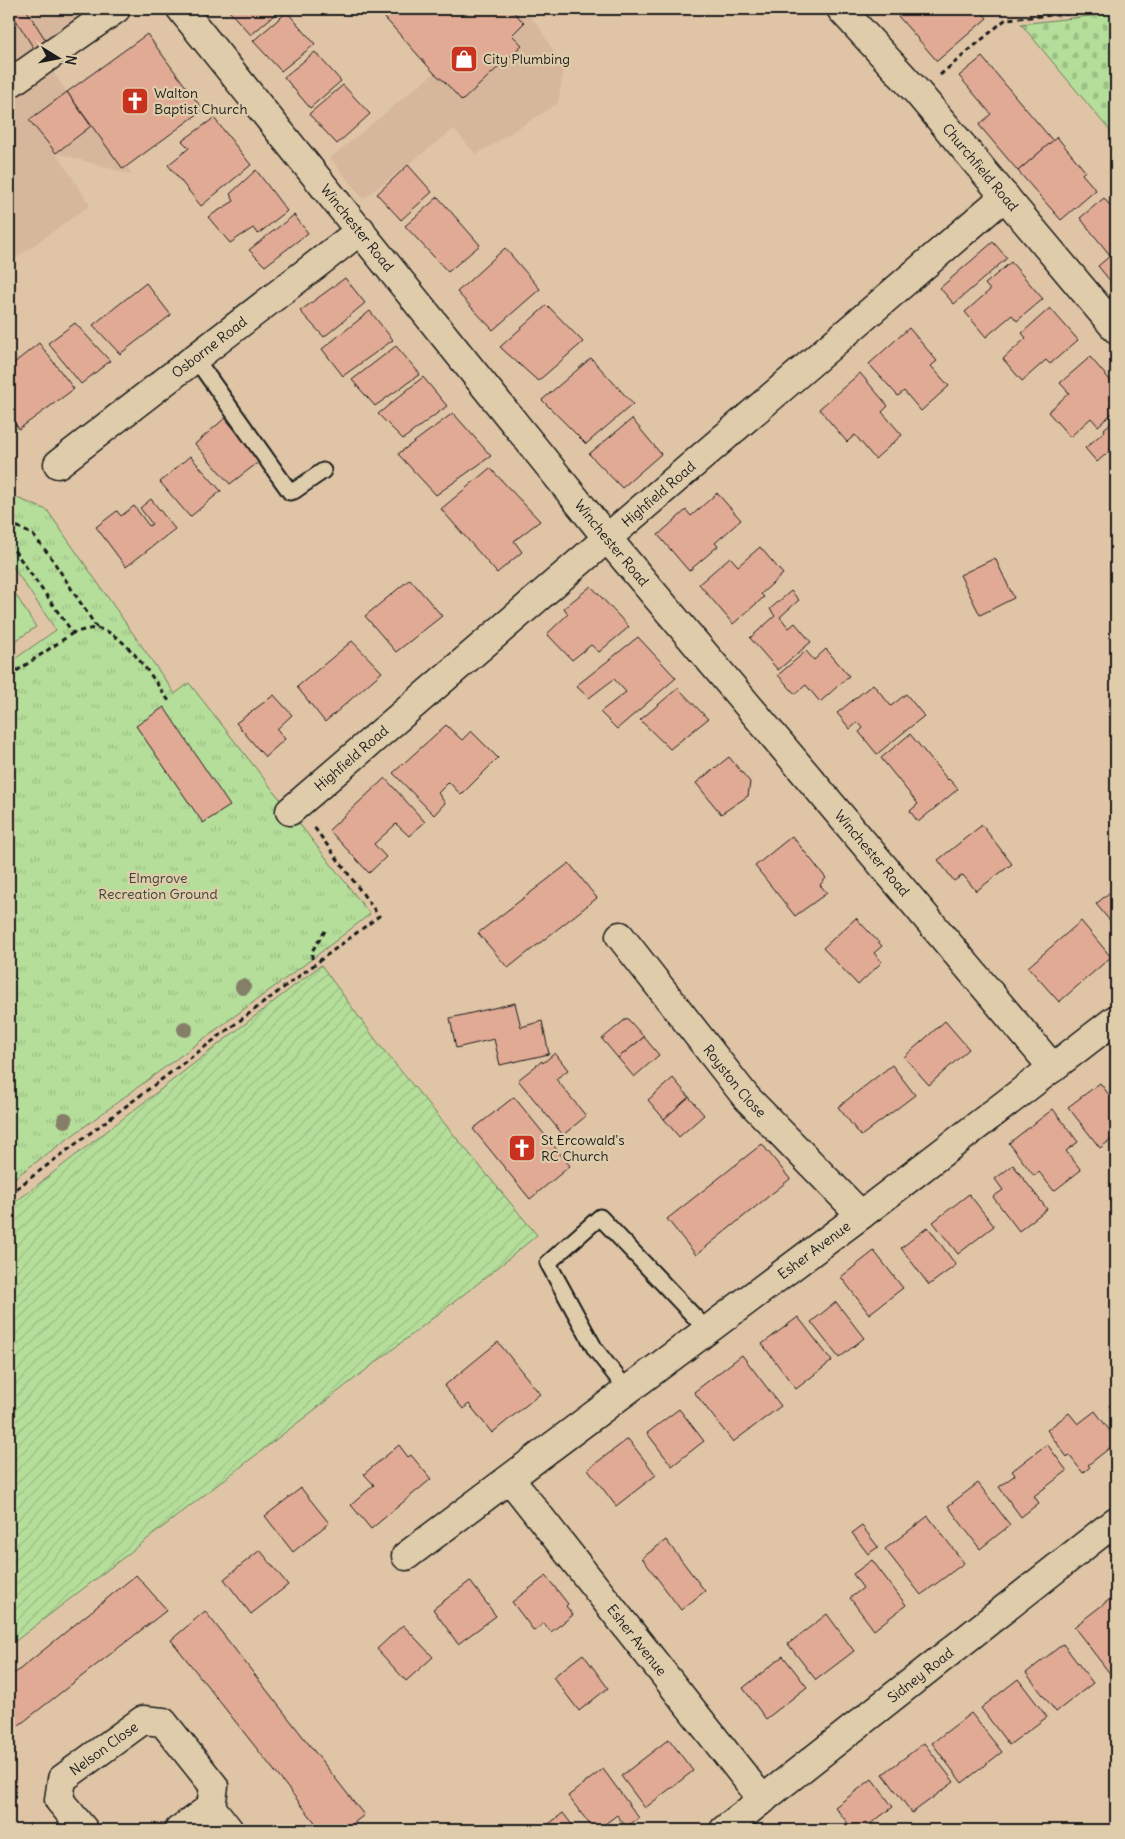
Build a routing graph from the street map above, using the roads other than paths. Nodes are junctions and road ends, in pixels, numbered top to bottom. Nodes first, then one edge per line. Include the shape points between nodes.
1 (116, 9) edge
2 (841, 9) edge
3 (188, 11) edge
4 (9, 84) edge
5 (1005, 196) junction
6 (361, 230) junction
7 (1116, 329) edge
8 (195, 358) junction
9 (58, 464) dead end
10 (324, 471) dead end
11 (607, 538) junction
12 (294, 808) road end
13 (620, 936) dead end
14 (1116, 1018) edge
15 (1053, 1068) junction
16 (861, 1215) junction
17 (708, 1331) junction
18 (628, 1391) junction
19 (510, 1480) junction
20 (1116, 1522) edge
21 (406, 1556) dead end
22 (763, 1800) junction
23 (211, 1807) junction
24 (84, 1830) edge
25 (179, 1830) edge
26 (229, 1830) edge
27 (724, 1830) edge

1 - 4 street
2 - 5 street, Churchfield Road via 918,93
3 - 6 street, Winchester Road
5 - 7 street, Churchfield Road
5 - 11 street, Highfield Road
6 - 8 street, Osborne Road
6 - 11 street, Winchester Road
8 - 9 street, Osborne Road
8 - 10 lane via 290,492
11 - 12 street, Highfield Road
11 - 15 street, Winchester Road
13 - 16 street, Royston Close via 746,1098
14 - 15 street, Esher Avenue
15 - 16 street, Esher Avenue
16 - 17 street, Esher Avenue
17 - 18 street, Esher Avenue
17 - 18 lane via 600,1217 548,1263 595,1348
18 - 19 street, Esher Avenue
19 - 21 street, Esher Avenue
19 - 22 street, Esher Avenue
20 - 22 street, Sidney Road
22 - 27 street, Sidney Road
23 - 24 street, Nelson Close via 214,1786 162,1722 143,1720 62,1779 59,1800
23 - 25 street
23 - 26 street

